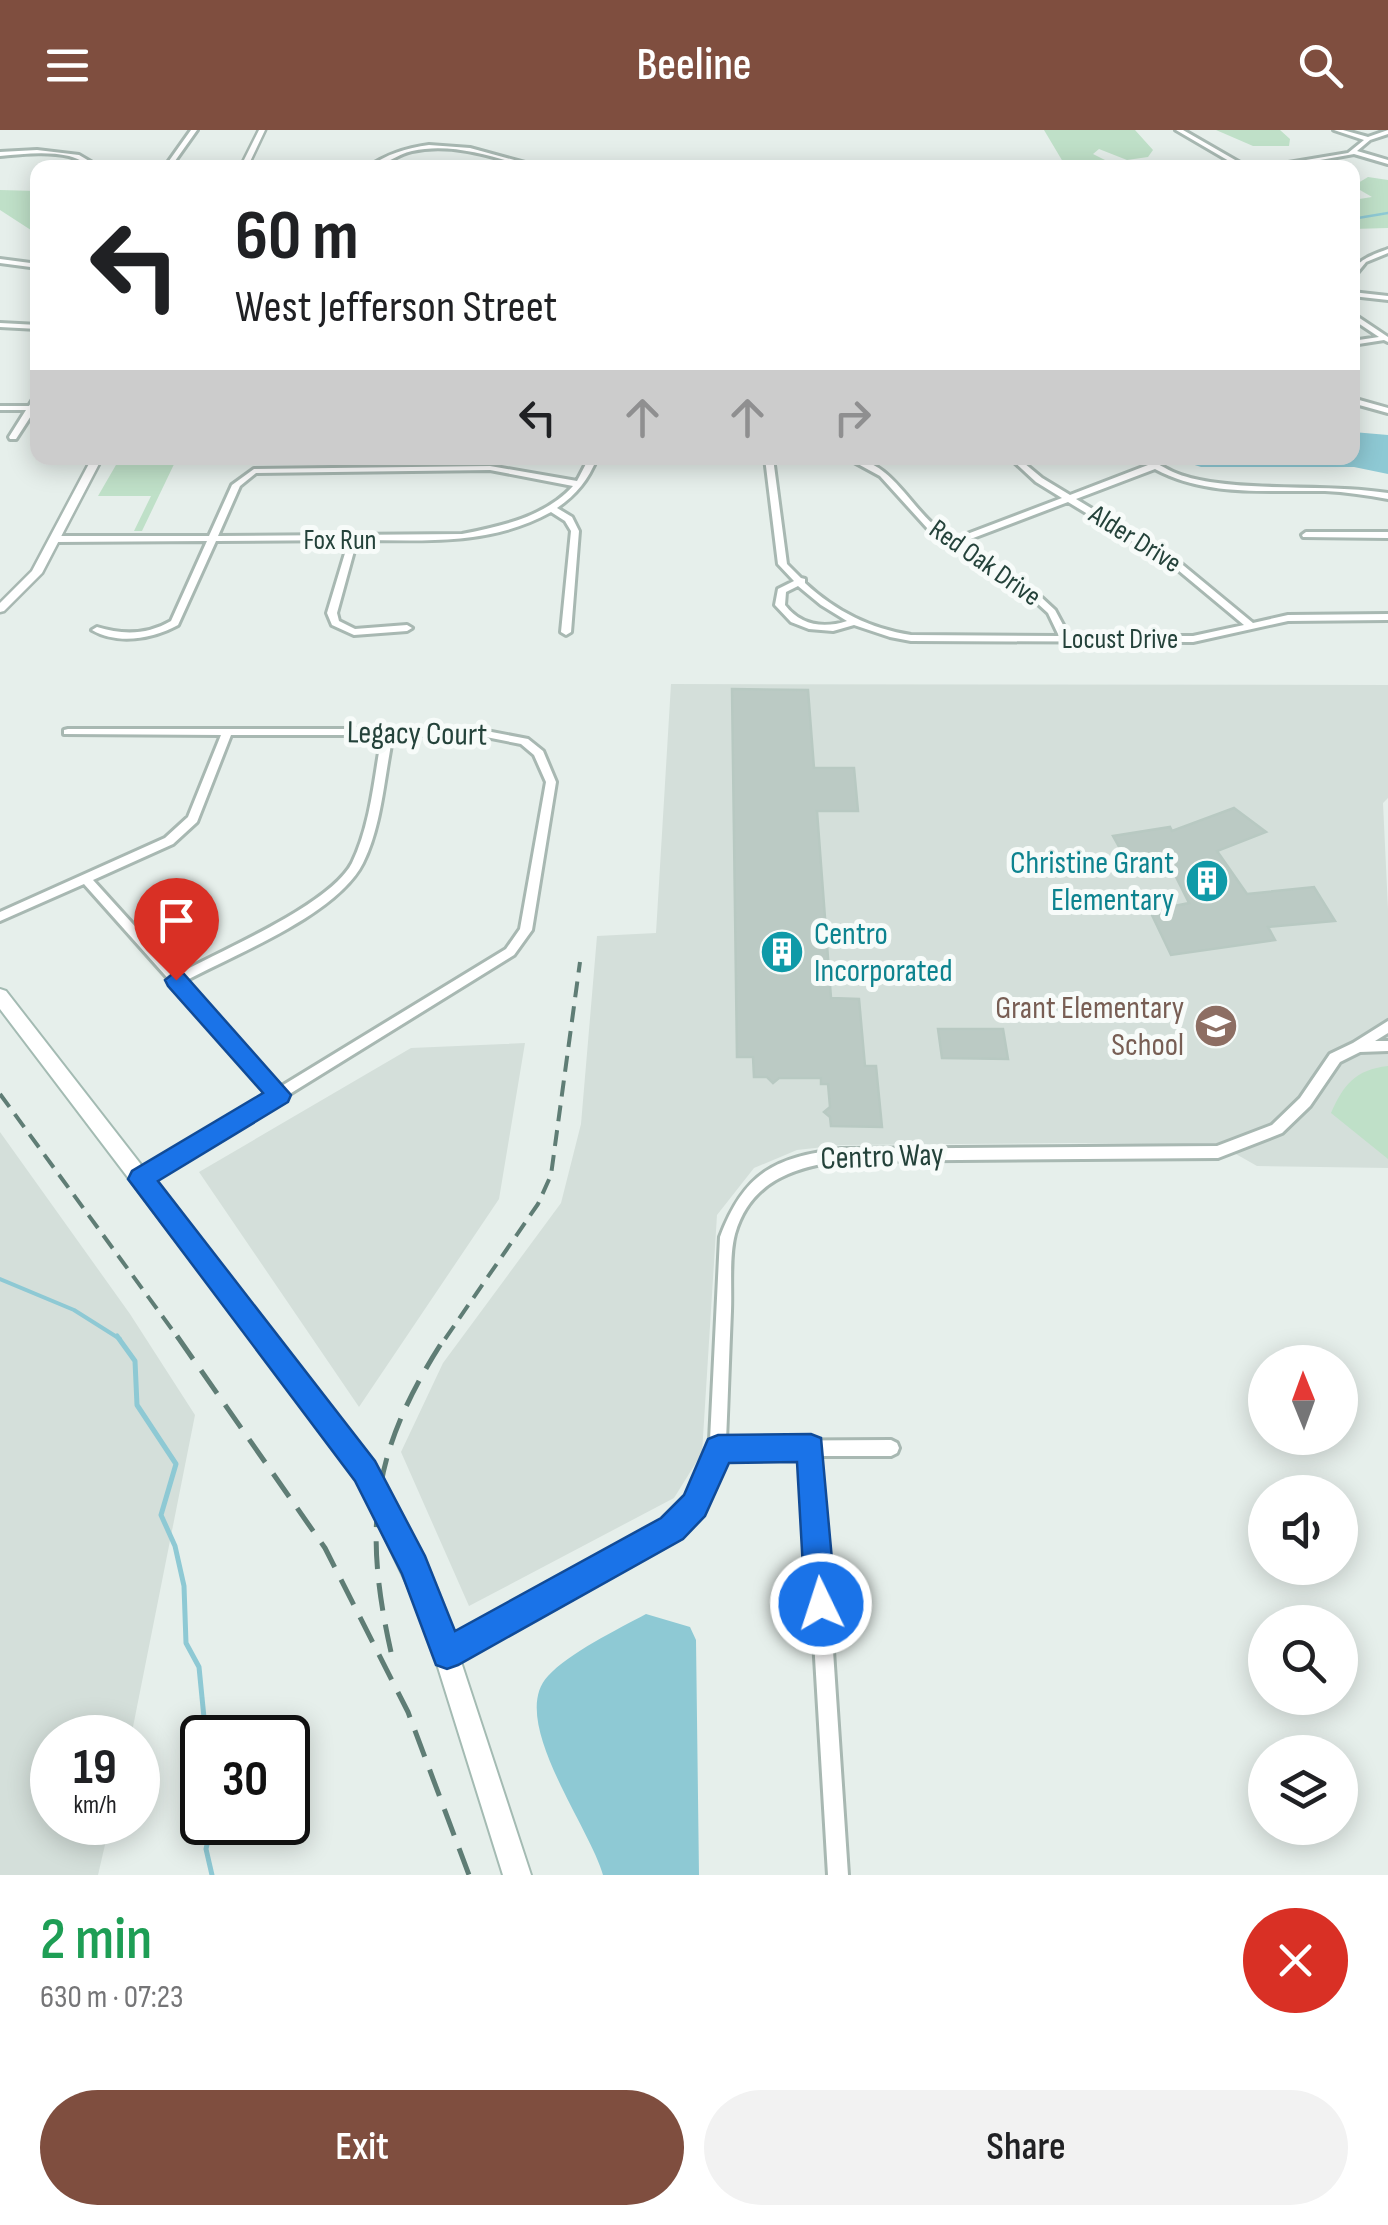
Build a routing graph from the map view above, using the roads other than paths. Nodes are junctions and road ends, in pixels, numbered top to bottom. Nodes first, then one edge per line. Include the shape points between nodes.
1 (194, 130) edge
2 (262, 130) edge
3 (1179, 130) edge
4 (1336, 130) edge
5 (1388, 132) edge
6 (1368, 139) junction
7 (1354, 152) junction
8 (0, 154) edge
9 (75, 160) edge
10 (173, 160) edge
11 (246, 160) edge
12 (382, 160) edge
13 (511, 160) edge
14 (1232, 160) edge
15 (1308, 160) edge
16 (1388, 162) edge
17 (1388, 251) edge
18 (1, 262) edge
19 (30, 265) edge
20 (1360, 266) edge
21 (1360, 295) edge
22 (1388, 298) edge
23 (1360, 321) edge
24 (0, 325) edge
25 (30, 327) edge
26 (1386, 339) edge
27 (1360, 342) edge
28 (1360, 402) edge
29 (0, 408) edge
30 (30, 408) edge
31 (30, 410) edge
32 (1388, 411) edge
33 (13, 437) dead end
34 (93, 465) edge
35 (589, 465) edge
36 (770, 465) edge
37 (865, 465) edge
38 (1023, 465) edge
39 (1154, 466) joint
40 (579, 484) junction
41 (1388, 496) edge
42 (1068, 498) junction
43 (550, 508) junction
44 (1388, 534) edge
45 (1306, 536) dead end
46 (56, 539) junction
47 (213, 539) junction
48 (353, 540) junction
49 (954, 542) junction
50 (802, 581) junction
51 (0, 609) edge
52 (1388, 617) edge
53 (853, 622) junction
54 (1252, 627) junction
55 (407, 628) dead end
56 (97, 630) dead end
57 (566, 632) dead end
58 (1065, 638) junction
59 (68, 732) dead end
60 (226, 732) junction
61 (388, 732) junction
62 (86, 880) junction
63 (0, 917) edge
64 (176, 980) junction
65 (0, 996) edge
66 (1388, 1026) edge
67 (1388, 1046) edge
68 (1358, 1047) junction
69 (279, 1095) junction
70 (141, 1179) junction
71 (811, 1448) junction
72 (890, 1448) dead end
73 (718, 1449) junction
74 (447, 1653) junction
75 (517, 1875) edge
76 (838, 1875) edge

1 - 10 street
2 - 11 street
3 - 14 street
4 - 6 street
5 - 6 street
6 - 7 street
7 - 15 street
7 - 16 street
8 - 9 street
12 - 13 street via 433,144
17 - 20 street
18 - 19 street
21 - 22 street
23 - 26 street
24 - 25 street
26 - 27 street
28 - 32 street
29 - 30 street
31 - 33 street
34 - 46 street
35 - 40 street, Fox Run
36 - 50 street, Locust Drive via 780,557
37 - 49 street, Red Oak Drive
38 - 42 street, Alder Drive
39 - 41 street via 1234,490
39 - 42 street
40 - 43 street, Fox Run
40 - 47 street via 490,468 262,469 240,478
42 - 49 street
42 - 54 street, Alder Drive via 1175,563
43 - 48 street, Fox Run via 462,537
43 - 57 street via 575,530
44 - 45 street
46 - 47 street, Fox Run
46 - 51 street via 29,584
47 - 48 street, Fox Run
47 - 56 street via 175,623 145,635
48 - 55 street via 332,613 335,624 354,632
49 - 58 street, Red Oak Drive via 1039,600
50 - 53 street, Locust Drive
50 - 53 street, Locust Drive via 781,591 780,605 790,617 820,629
52 - 54 street, Locust Drive via 1288,618
53 - 58 street, Locust Drive via 894,637
54 - 58 street, Locust Drive via 1194,639
59 - 60 street, Legacy Court
60 - 61 street, Legacy Court
60 - 62 street via 192,819 169,841
61 - 64 street via 352,874 314,903
61 - 69 street, Legacy Court via 501,735 539,753 551,782 526,930 482,972
62 - 63 street
62 - 64 street
64 - 69 street
65 - 70 main road
66 - 68 street, Centro Way
67 - 68 street
68 - 73 street, Centro Way via 1324,1066 1305,1102 1276,1128 1218,1152 841,1155 795,1162 762,1177 734,1215 727,1237
69 - 70 street, Legacy Court
70 - 74 main road via 365,1471 414,1567
71 - 72 street
71 - 73 street
71 - 76 street
73 - 74 street, Centro Way via 711,1477 672,1528
74 - 75 main road

